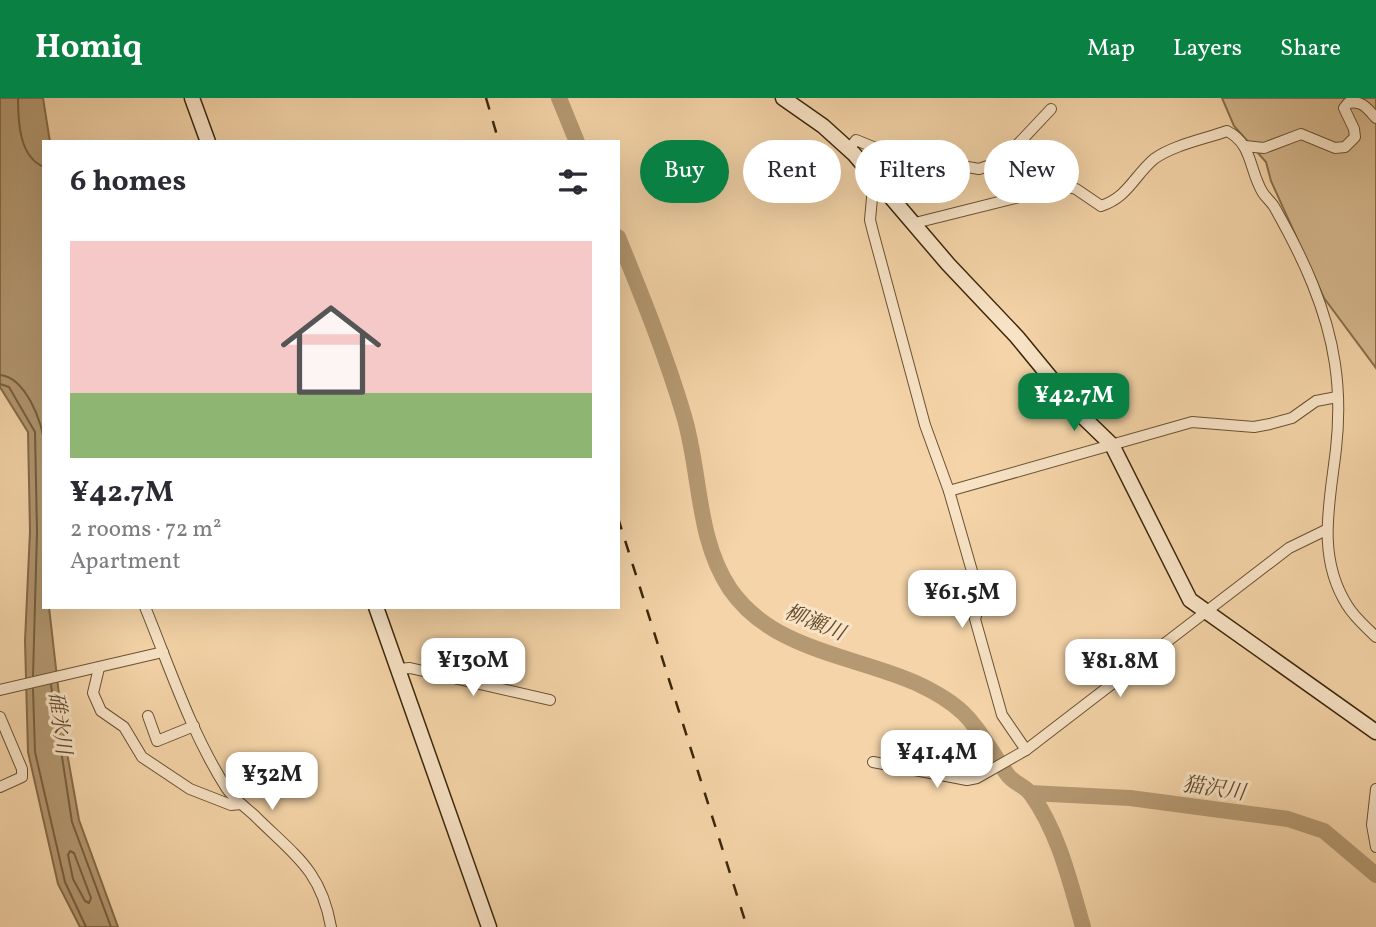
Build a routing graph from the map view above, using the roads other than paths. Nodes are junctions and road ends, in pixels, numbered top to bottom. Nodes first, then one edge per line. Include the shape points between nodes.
1 (192, 98) edge
2 (783, 98) edge
3 (1051, 109) dead end
4 (1376, 118) edge
5 (207, 140) edge
6 (1245, 146) junction
7 (849, 149) junction
8 (855, 155) edge
9 (872, 203) edge
10 (898, 203) edge
11 (915, 223) junction
12 (1338, 397) junction
13 (1112, 445) junction
14 (949, 491) junction
15 (1326, 530) junction
16 (146, 609) edge
17 (377, 609) edge
18 (1206, 614) junction
19 (1376, 637) edge
20 (163, 652) junction
21 (96, 669) junction
22 (397, 669) junction
23 (0, 690) edge
24 (550, 700) dead end
25 (148, 716) dead end
26 (0, 717) edge
27 (194, 726) junction
28 (1376, 733) edge
29 (1021, 752) junction
30 (873, 762) dead end
31 (0, 787) edge
32 (1376, 789) edge
33 (241, 804) junction
34 (1376, 847) edge
35 (331, 927) edge
36 (489, 927) edge

1 - 5 street
2 - 7 street
3 - 7 street via 1002,161 979,169 888,153 856,140
4 - 6 street via 1364,105 1348,103 1344,108 1355,137 1345,148 1301,134 1264,148
6 - 11 street via 1227,131 1170,151 1154,159 1127,192 1101,206 1063,186
6 - 12 street via 1263,193 1275,207 1320,303
7 - 8 street
9 - 14 street via 870,220 925,425
10 - 11 street
11 - 13 street
12 - 13 street via 1316,401 1292,418 1262,425 1192,422
12 - 15 street
13 - 14 street
13 - 18 street via 1190,600
14 - 29 street via 978,592 975,619 1002,715
15 - 18 street via 1289,548
15 - 19 street via 1339,591 1348,608
16 - 20 street
17 - 22 street
18 - 28 street
18 - 29 street
20 - 21 street
20 - 27 street
21 - 23 street
21 - 33 street via 93,693 101,712 124,727 142,757 190,789 231,805
22 - 24 street via 410,668
22 - 36 street
25 - 27 street via 157,741
26 - 31 street via 22,777
27 - 33 street via 223,782
29 - 30 street via 967,780
32 - 34 street via 1372,825
33 - 35 street via 305,864 324,893

